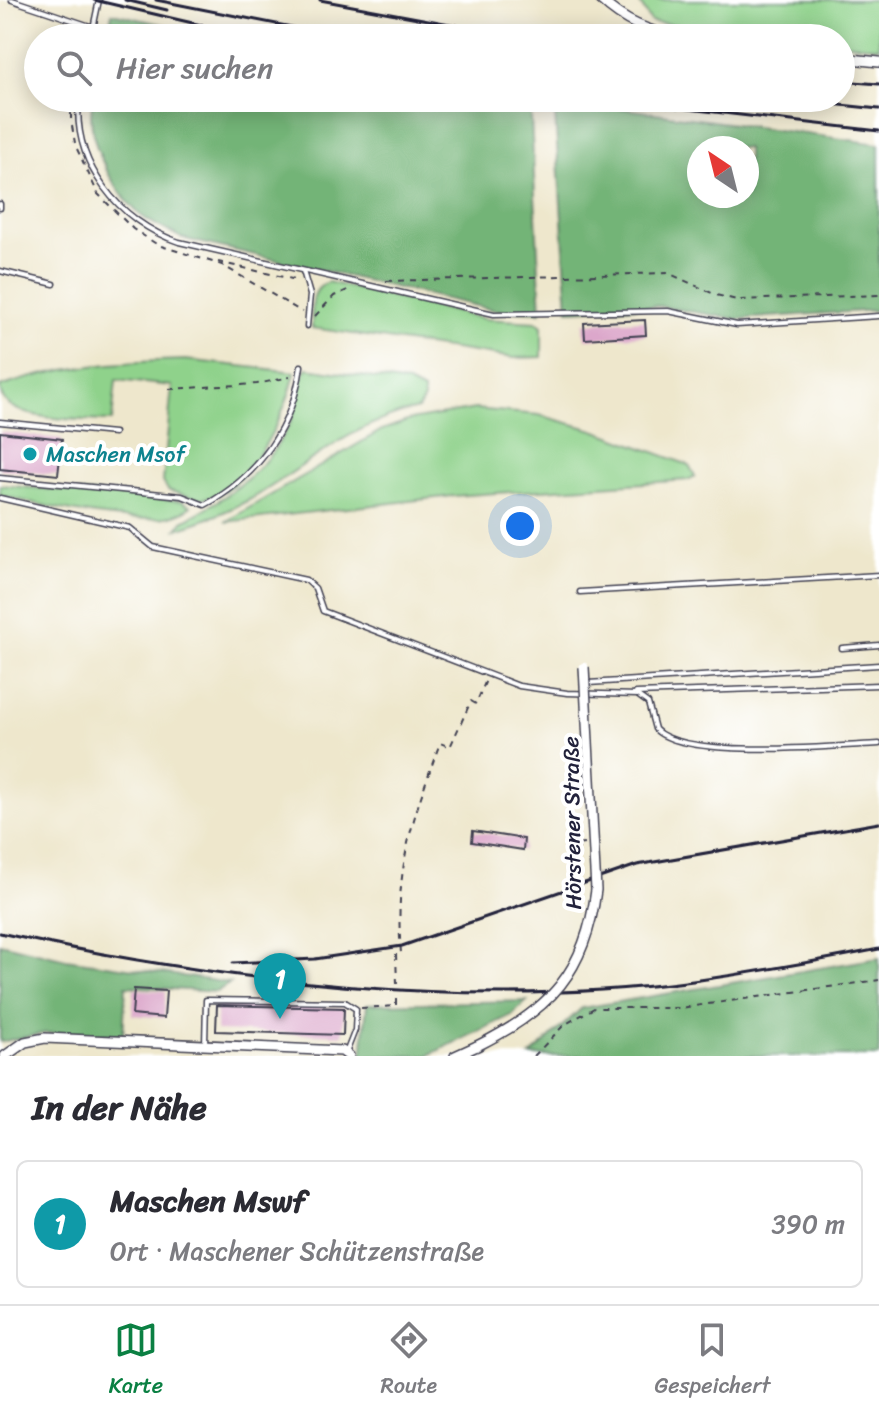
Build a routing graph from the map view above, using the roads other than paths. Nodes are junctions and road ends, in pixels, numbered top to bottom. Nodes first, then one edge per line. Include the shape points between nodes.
1 (12, 0) edge
2 (99, 0) edge
3 (601, 0) edge
4 (84, 24) edge
5 (94, 24) edge
6 (634, 24) edge
7 (855, 59) edge
8 (879, 62) edge
9 (80, 112) edge
10 (0, 271) edge
11 (303, 271) junction
12 (54, 284) dead end
13 (879, 316) edge
14 (308, 325) road end
15 (301, 366) dead end
16 (0, 422) edge
17 (114, 433) dead end
18 (0, 478) edge
19 (0, 498) edge
20 (879, 575) edge
21 (580, 592) dead end
22 (879, 645) edge
23 (842, 648) dead end
24 (879, 665) edge
25 (584, 667) dead end
26 (585, 683) junction
27 (879, 685) edge
28 (629, 693) junction
29 (879, 744) edge
30 (205, 1045) junction
31 (308, 1053) edge
32 (348, 1055) edge
33 (5, 1056) edge
34 (455, 1056) edge

1 - 4 lane
2 - 5 lane
3 - 6 street
7 - 8 street
9 - 11 lane via 90,164 106,191 139,223 179,242
10 - 12 lane
11 - 13 lane via 494,314 668,311 737,325
11 - 14 lane via 310,295
15 - 18 lane via 288,417 262,459 239,483 205,505 182,496
16 - 17 lane
19 - 28 lane via 130,528 153,547 306,580 315,588 323,611 488,676 555,692
20 - 21 lane
22 - 23 lane
24 - 26 lane
25 - 26 street, Hörstener Straße, bridge
26 - 34 street, Hörstener Straße, bridge via 596,890 592,923 563,985 541,1008 512,1029
27 - 28 lane
28 - 29 lane via 644,698 655,729 671,740 735,748
30 - 31 street
30 - 32 lane via 206,1000 345,1002 356,1009
30 - 33 street via 45,1038 25,1042
31 - 32 street

